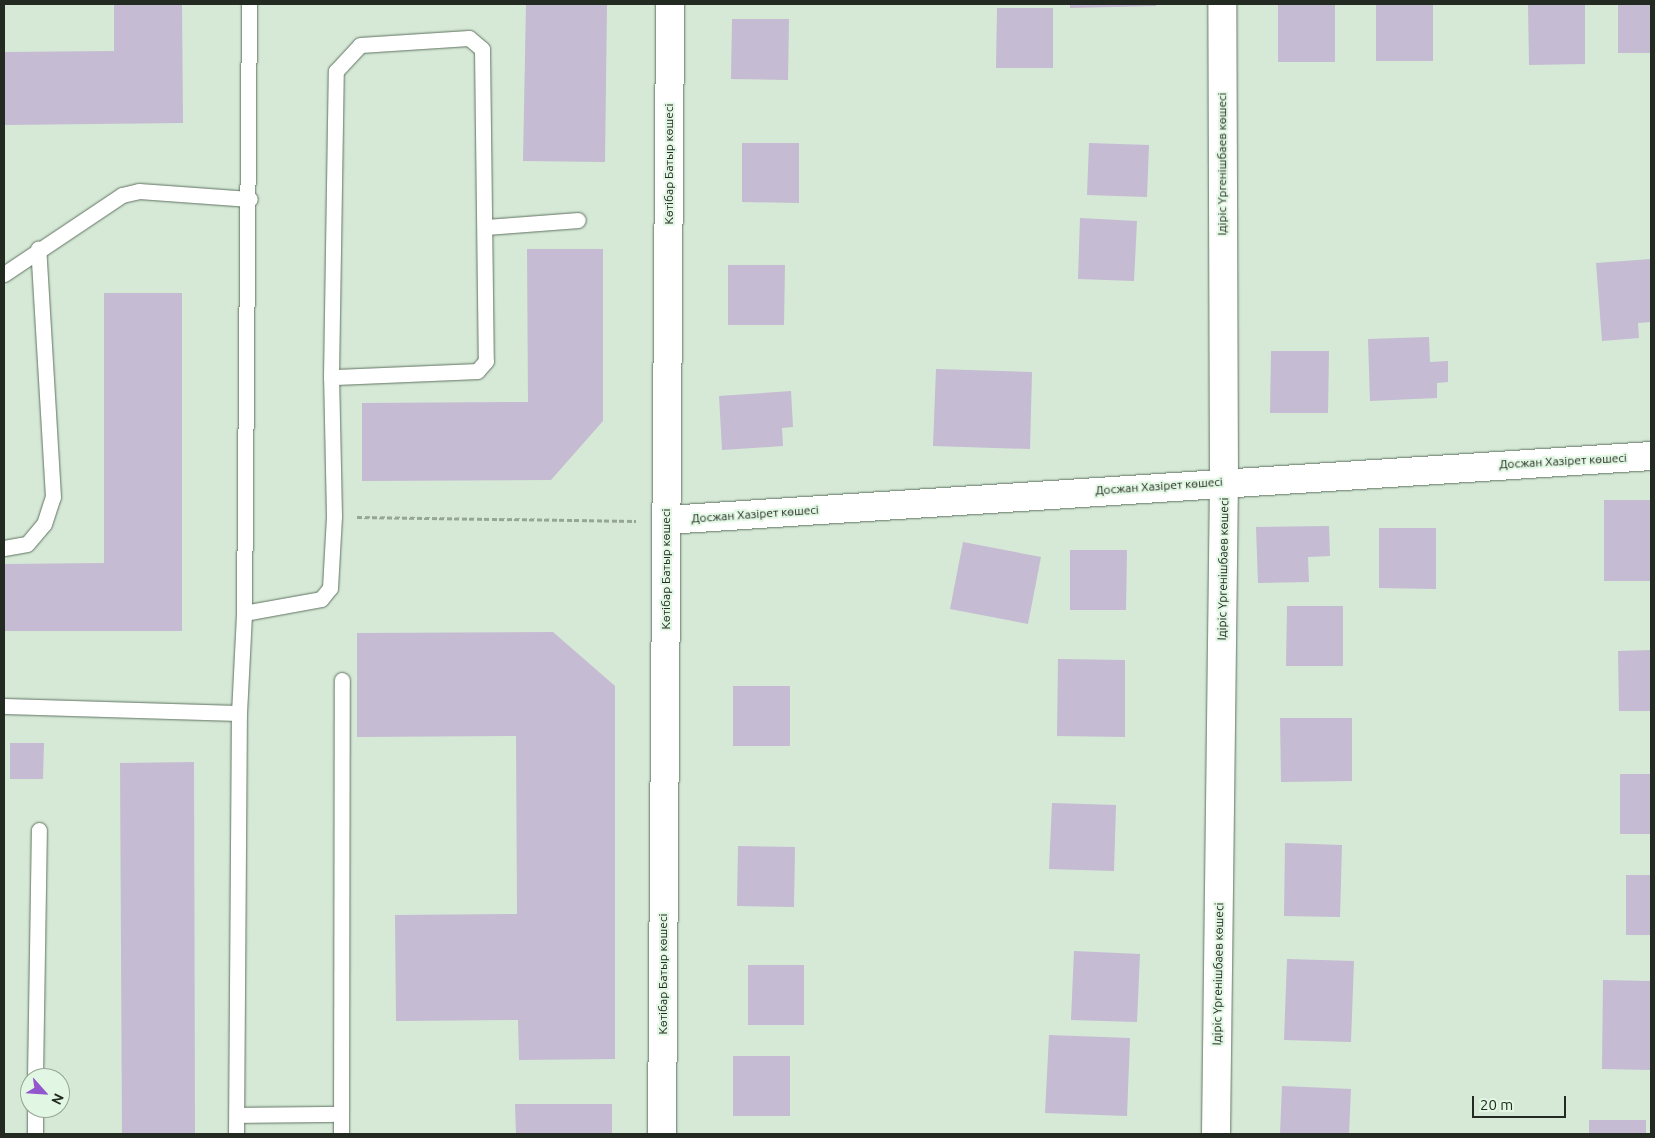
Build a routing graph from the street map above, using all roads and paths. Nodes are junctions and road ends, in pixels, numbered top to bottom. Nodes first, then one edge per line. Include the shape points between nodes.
1 (249, 4) edge
2 (670, 4) edge
3 (1222, 4) edge
4 (250, 199) junction
5 (578, 220) dead end
6 (487, 227) junction
7 (38, 248) junction
8 (4, 274) edge
9 (331, 376) junction
10 (1651, 456) edge
11 (1224, 481) junction
12 (334, 516) junction
13 (667, 520) junction
14 (4, 548) edge
15 (244, 613) junction
16 (342, 680) dead end
17 (4, 706) edge
18 (238, 713) junction
19 (39, 830) dead end
20 (35, 1068) edge
21 (341, 1114) junction
22 (237, 1115) junction
23 (35, 1118) edge
24 (35, 1134) edge
25 (236, 1134) edge
26 (341, 1134) edge
27 (662, 1134) edge
28 (1216, 1134) edge

1 - 4 lane
2 - 13 street, Көтібар Батыр көшесі
3 - 11 street, Ідіріс Үргенішбаев көшесі
4 - 7 lane via 139,191 122,196
4 - 15 lane
5 - 6 lane
6 - 9 lane via 486,361 477,371
6 - 9 lane via 482,49 469,38 360,45 336,71
7 - 8 lane
7 - 14 lane via 52,496 44,524 27,544
9 - 12 lane
10 - 11 street, Досжан Хазірет көшесі
11 - 13 street, Досжан Хазірет көшесі
11 - 28 street, Ідіріс Үргенішбаев көшесі
12 - 13 path
12 - 15 lane via 330,588 321,600
13 - 27 street, Көтібар Батыр көшесі
15 - 18 lane
16 - 21 lane
17 - 18 lane
18 - 22 lane
19 - 20 lane
21 - 22 lane
21 - 26 lane
22 - 25 lane
23 - 24 lane

